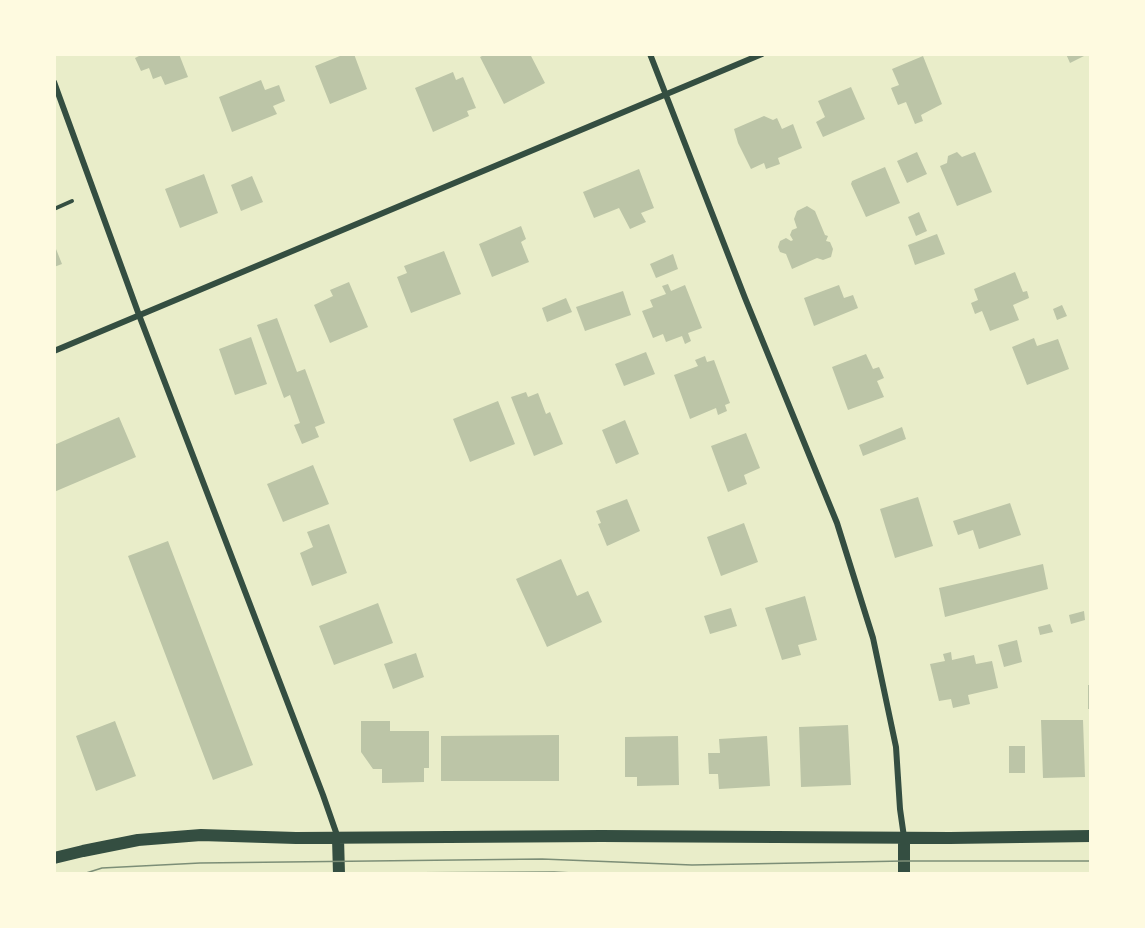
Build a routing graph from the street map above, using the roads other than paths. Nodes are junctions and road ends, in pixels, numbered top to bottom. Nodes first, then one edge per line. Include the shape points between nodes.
1 (650, 54) edge
2 (762, 54) edge
3 (54, 82) edge
4 (666, 95) junction
5 (139, 315) junction
6 (54, 351) edge
7 (1091, 836) edge
8 (338, 838) junction
9 (904, 838) junction
10 (54, 858) edge
11 (339, 874) edge
12 (904, 874) edge

1 - 4 street
2 - 4 street
3 - 5 street
4 - 5 street
4 - 9 street via 837,523 876,649 896,747
5 - 6 street
5 - 8 street
7 - 9 main road
8 - 9 main road
8 - 10 main road via 201,835 138,840
8 - 11 main road
9 - 12 main road

